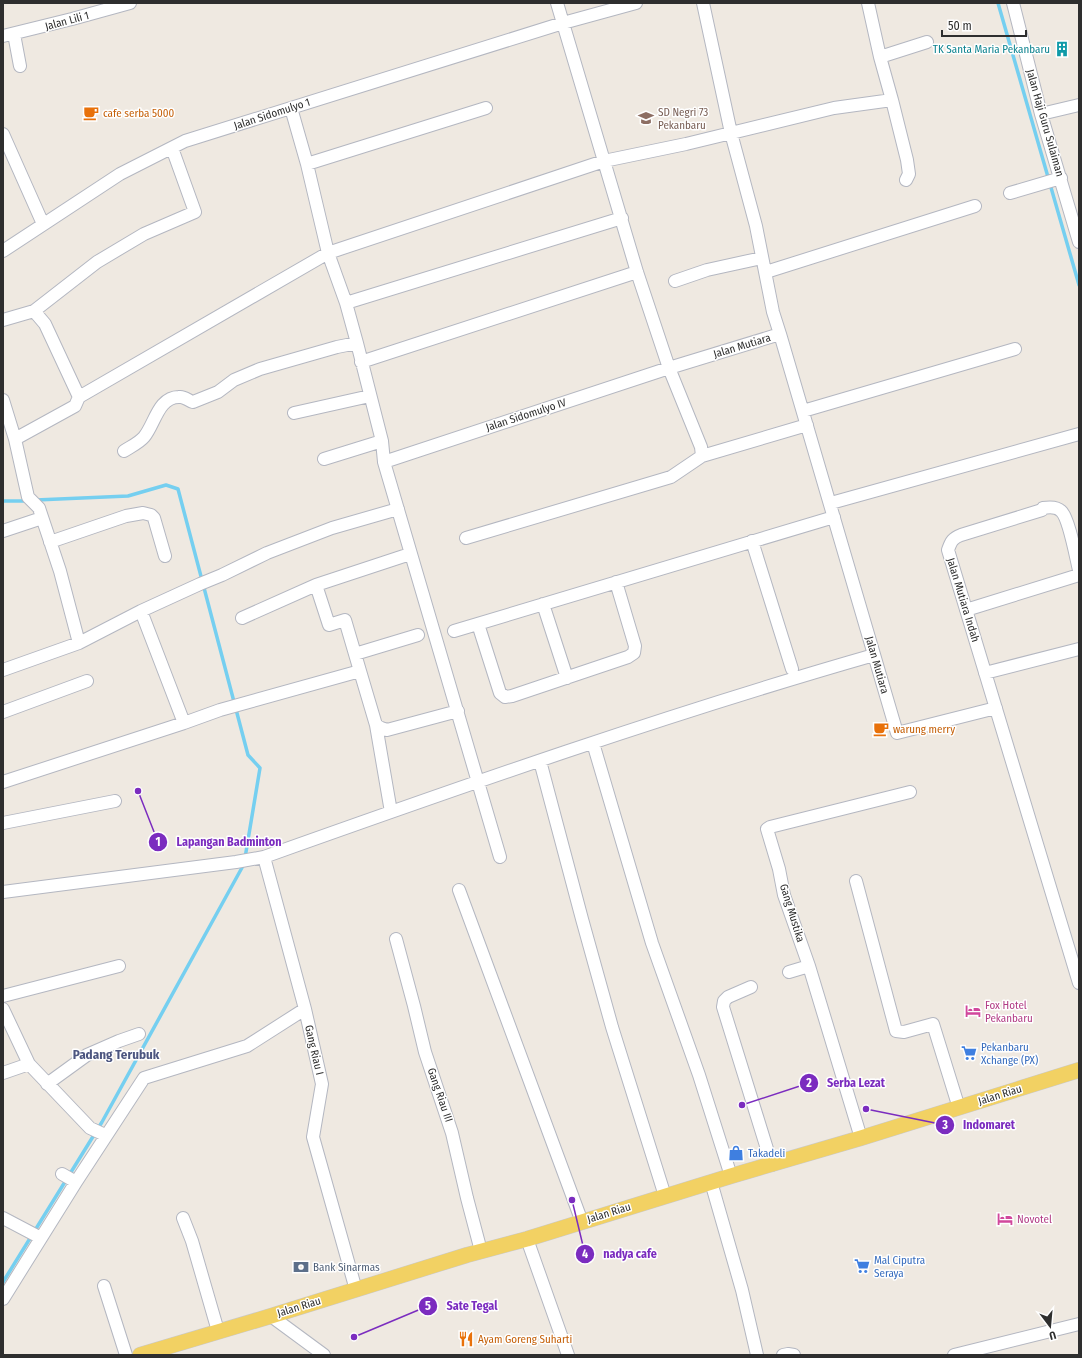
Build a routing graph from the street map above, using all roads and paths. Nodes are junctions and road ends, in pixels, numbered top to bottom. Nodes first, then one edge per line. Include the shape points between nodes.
1 (130, 3) edge
2 (557, 3) edge
3 (636, 3) edge
4 (703, 3) edge
5 (868, 3) edge
6 (1013, 3) edge
7 (563, 23) junction
8 (8, 35) edge
9 (927, 42) dead end
10 (880, 57) junction
11 (20, 66) dead end
12 (892, 100) junction
13 (1079, 105) edge
14 (291, 108) junction
15 (486, 108) dead end
16 (1041, 114) junction
17 (731, 133) junction
18 (3, 134) edge
19 (172, 148) junction
20 (604, 161) junction
21 (307, 164) junction
22 (1061, 178) junction
23 (906, 180) dead end
24 (1010, 193) dead end
25 (975, 206) dead end
26 (622, 218) junction
27 (43, 224) junction
28 (1079, 242) edge
29 (3, 251) edge
30 (328, 253) junction
31 (762, 258) junction
32 (637, 272) junction
33 (766, 272) junction
34 (674, 281) dead end
35 (346, 304) junction
36 (34, 311) junction
37 (3, 320) edge
38 (780, 334) junction
39 (357, 342) junction
40 (1015, 349) dead end
41 (361, 362) junction
42 (668, 368) junction
43 (370, 396) junction
44 (79, 397) junction
45 (3, 400) edge
46 (802, 411) junction
47 (294, 413) dead end
48 (807, 425) junction
49 (1079, 434) edge
50 (15, 439) junction
51 (382, 441) junction
52 (124, 451) dead end
53 (702, 456) junction
54 (324, 459) dead end
55 (384, 462) junction
56 (831, 503) junction
57 (398, 509) junction
58 (40, 513) junction
59 (834, 517) junction
60 (3, 531) edge
61 (466, 538) dead end
62 (752, 541) junction
63 (50, 542) junction
64 (410, 554) junction
65 (165, 556) dead end
66 (1079, 570) edge
67 (1079, 575) edge
68 (616, 582) junction
69 (316, 585) junction
70 (543, 604) junction
71 (966, 610) junction
72 (141, 611) junction
73 (242, 618) dead end
74 (478, 624) junction
75 (454, 631) dead end
76 (418, 635) dead end
77 (79, 643) junction
78 (1079, 649) edge
79 (355, 654) junction
80 (874, 655) junction
81 (792, 669) dead end
82 (3, 670) edge
83 (360, 671) junction
84 (985, 673) junction
85 (567, 678) junction
86 (87, 681) dead end
87 (996, 708) junction
88 (458, 711) junction
89 (3, 712) edge
90 (184, 723) junction
91 (376, 725) junction
92 (592, 743) junction
93 (540, 761) junction
94 (479, 781) junction
95 (3, 782) edge
96 (910, 792) dead end
97 (115, 801) dead end
98 (391, 812) junction
99 (3, 823) edge
100 (264, 857) junction
101 (500, 857) dead end
102 (856, 881) dead end
103 (459, 890) dead end
104 (3, 892) edge
105 (396, 939) dead end
106 (119, 966) dead end
107 (809, 966) junction
108 (789, 972) dead end
109 (1079, 982) edge
110 (751, 988) dead end
111 (3, 996) edge
112 (3, 1009) edge
113 (305, 1009) junction
114 (139, 1034) dead end
115 (29, 1064) junction
116 (1079, 1070) edge
117 (3, 1073) edge
118 (47, 1084) junction
119 (959, 1108) junction
120 (98, 1132) junction
121 (861, 1138) junction
122 (772, 1164) junction
123 (731, 1176) junction
124 (711, 1182) junction
125 (665, 1196) junction
126 (3, 1218) edge
127 (184, 1218) dead end
128 (582, 1222) junction
129 (38, 1236) junction
130 (527, 1239) junction
131 (481, 1252) junction
132 (104, 1286) dead end
133 (356, 1290) junction
134 (3, 1300) edge
135 (271, 1316) junction
136 (1079, 1324) edge
137 (218, 1331) junction
138 (160, 1352) edge
139 (126, 1355) edge
140 (140, 1355) edge
141 (324, 1355) edge
142 (568, 1355) edge
143 (757, 1355) edge
144 (783, 1355) edge
145 (794, 1355) edge
146 (954, 1355) edge

1 - 8 street, Jalan Lili 1
2 - 7 street
3 - 7 street, Jalan Sidomulyo 1
4 - 17 street
5 - 10 street
6 - 16 street, Jalan Haji Guru Sulaiman
7 - 14 street, Jalan Sidomulyo 1
7 - 20 street
8 - 11 street
9 - 10 street
10 - 12 street
12 - 17 street via 834,108
12 - 23 street via 907,160
13 - 16 street
14 - 19 street, Jalan Sidomulyo 1 via 186,141
14 - 21 street
15 - 21 street
16 - 22 street, Jalan Haji Guru Sulaiman
17 - 20 street
17 - 31 street
18 - 27 street
19 - 27 street, Jalan Sidomulyo 1 via 120,174
19 - 36 street via 195,212 144,234 97,262
20 - 26 street
20 - 30 street
21 - 30 street
22 - 24 street
22 - 28 street, Jalan Haji Guru Sulaiman
25 - 33 street
26 - 32 street
26 - 35 street
27 - 29 street, Jalan Sidomulyo 1
30 - 35 street
30 - 44 street
31 - 33 street
31 - 34 street via 707,270
32 - 41 street
32 - 42 street
33 - 38 street
35 - 39 street
36 - 37 street
36 - 44 street via 45,324
38 - 42 street, Jalan Mutiara
38 - 46 street, Jalan Mutiara
39 - 41 street
39 - 52 street via 260,369 234,380 218,392 193,402 178,396 171,399 162,405 143,438
40 - 46 street
41 - 43 street
42 - 53 street via 696,433
42 - 55 street, Jalan Sidomulyo IV
43 - 47 street
43 - 51 street
44 - 50 street via 75,406
45 - 50 street
46 - 48 street, Jalan Mutiara
48 - 53 street
48 - 56 street, Jalan Mutiara
49 - 56 street
50 - 58 street via 28,497
51 - 54 street
51 - 55 street
53 - 61 street via 671,477
55 - 57 street
56 - 59 street, Jalan Mutiara
57 - 64 street
57 - 72 street via 307,537
58 - 60 street
58 - 63 street
59 - 62 street
59 - 80 street, Jalan Mutiara
62 - 68 street
62 - 81 street
63 - 65 street via 126,516 143,513 154,518
63 - 77 street
64 - 69 street
64 - 88 street
66 - 71 street, Jalan Mutiara Indah via 1066,519 1060,510 1052,507 961,535 951,542 948,550
67 - 71 street
68 - 70 street
68 - 85 street via 635,646 634,653
69 - 73 street
69 - 79 street via 329,625 345,620
70 - 74 street
70 - 85 street
71 - 84 street, Jalan Mutiara Indah
72 - 77 street
72 - 90 street
74 - 75 street
74 - 85 street via 500,693 512,696
76 - 79 street
77 - 82 street
78 - 84 street
79 - 83 street
80 - 87 street, Jalan Mutiara via 897,733
80 - 92 street
83 - 90 street via 246,702
83 - 91 street
84 - 87 street, Jalan Mutiara Indah
86 - 89 street
87 - 109 street
88 - 91 street via 387,730
88 - 94 street
90 - 95 street
91 - 98 street
92 - 93 street
92 - 123 street via 652,943 699,1074
93 - 94 street
93 - 125 street via 610,1019
94 - 98 street
94 - 101 street
96 - 107 street, Gang Mustika via 768,828 784,895
97 - 99 street
98 - 100 street
100 - 104 street
100 - 113 street, Gang Riau I
102 - 119 street via 896,1031 904,1032 933,1024
103 - 128 street
105 - 131 street, Gang Riau III via 425,1052 452,1133
106 - 111 street
107 - 108 street
107 - 121 street, Gang Mustika
110 - 122 street via 728,997 723,1007
112 - 115 street
113 - 120 street via 247,1046 144,1078
113 - 133 street, Gang Riau I via 322,1084 313,1137
114 - 118 street via 87,1055
115 - 117 street
115 - 118 street
116 - 119 main road, Jalan Riau
118 - 120 street
119 - 121 main road, Jalan Riau
120 - 129 street
121 - 122 main road, Jalan Riau
122 - 123 main road, Jalan Riau
123 - 124 main road, Jalan Riau
124 - 125 main road, Jalan Riau
124 - 143 street via 742,1290
125 - 128 main road, Jalan Riau
126 - 129 street
127 - 137 street
128 - 130 main road, Jalan Riau
129 - 134 street
130 - 131 main road, Jalan Riau
130 - 142 street
131 - 133 main road, Jalan Riau
132 - 139 street
133 - 135 main road, Jalan Riau
135 - 137 main road, Jalan Riau
135 - 141 street
136 - 146 street
137 - 138 main road, Jalan Riau
138 - 140 main road, Jalan Riau
144 - 145 street

